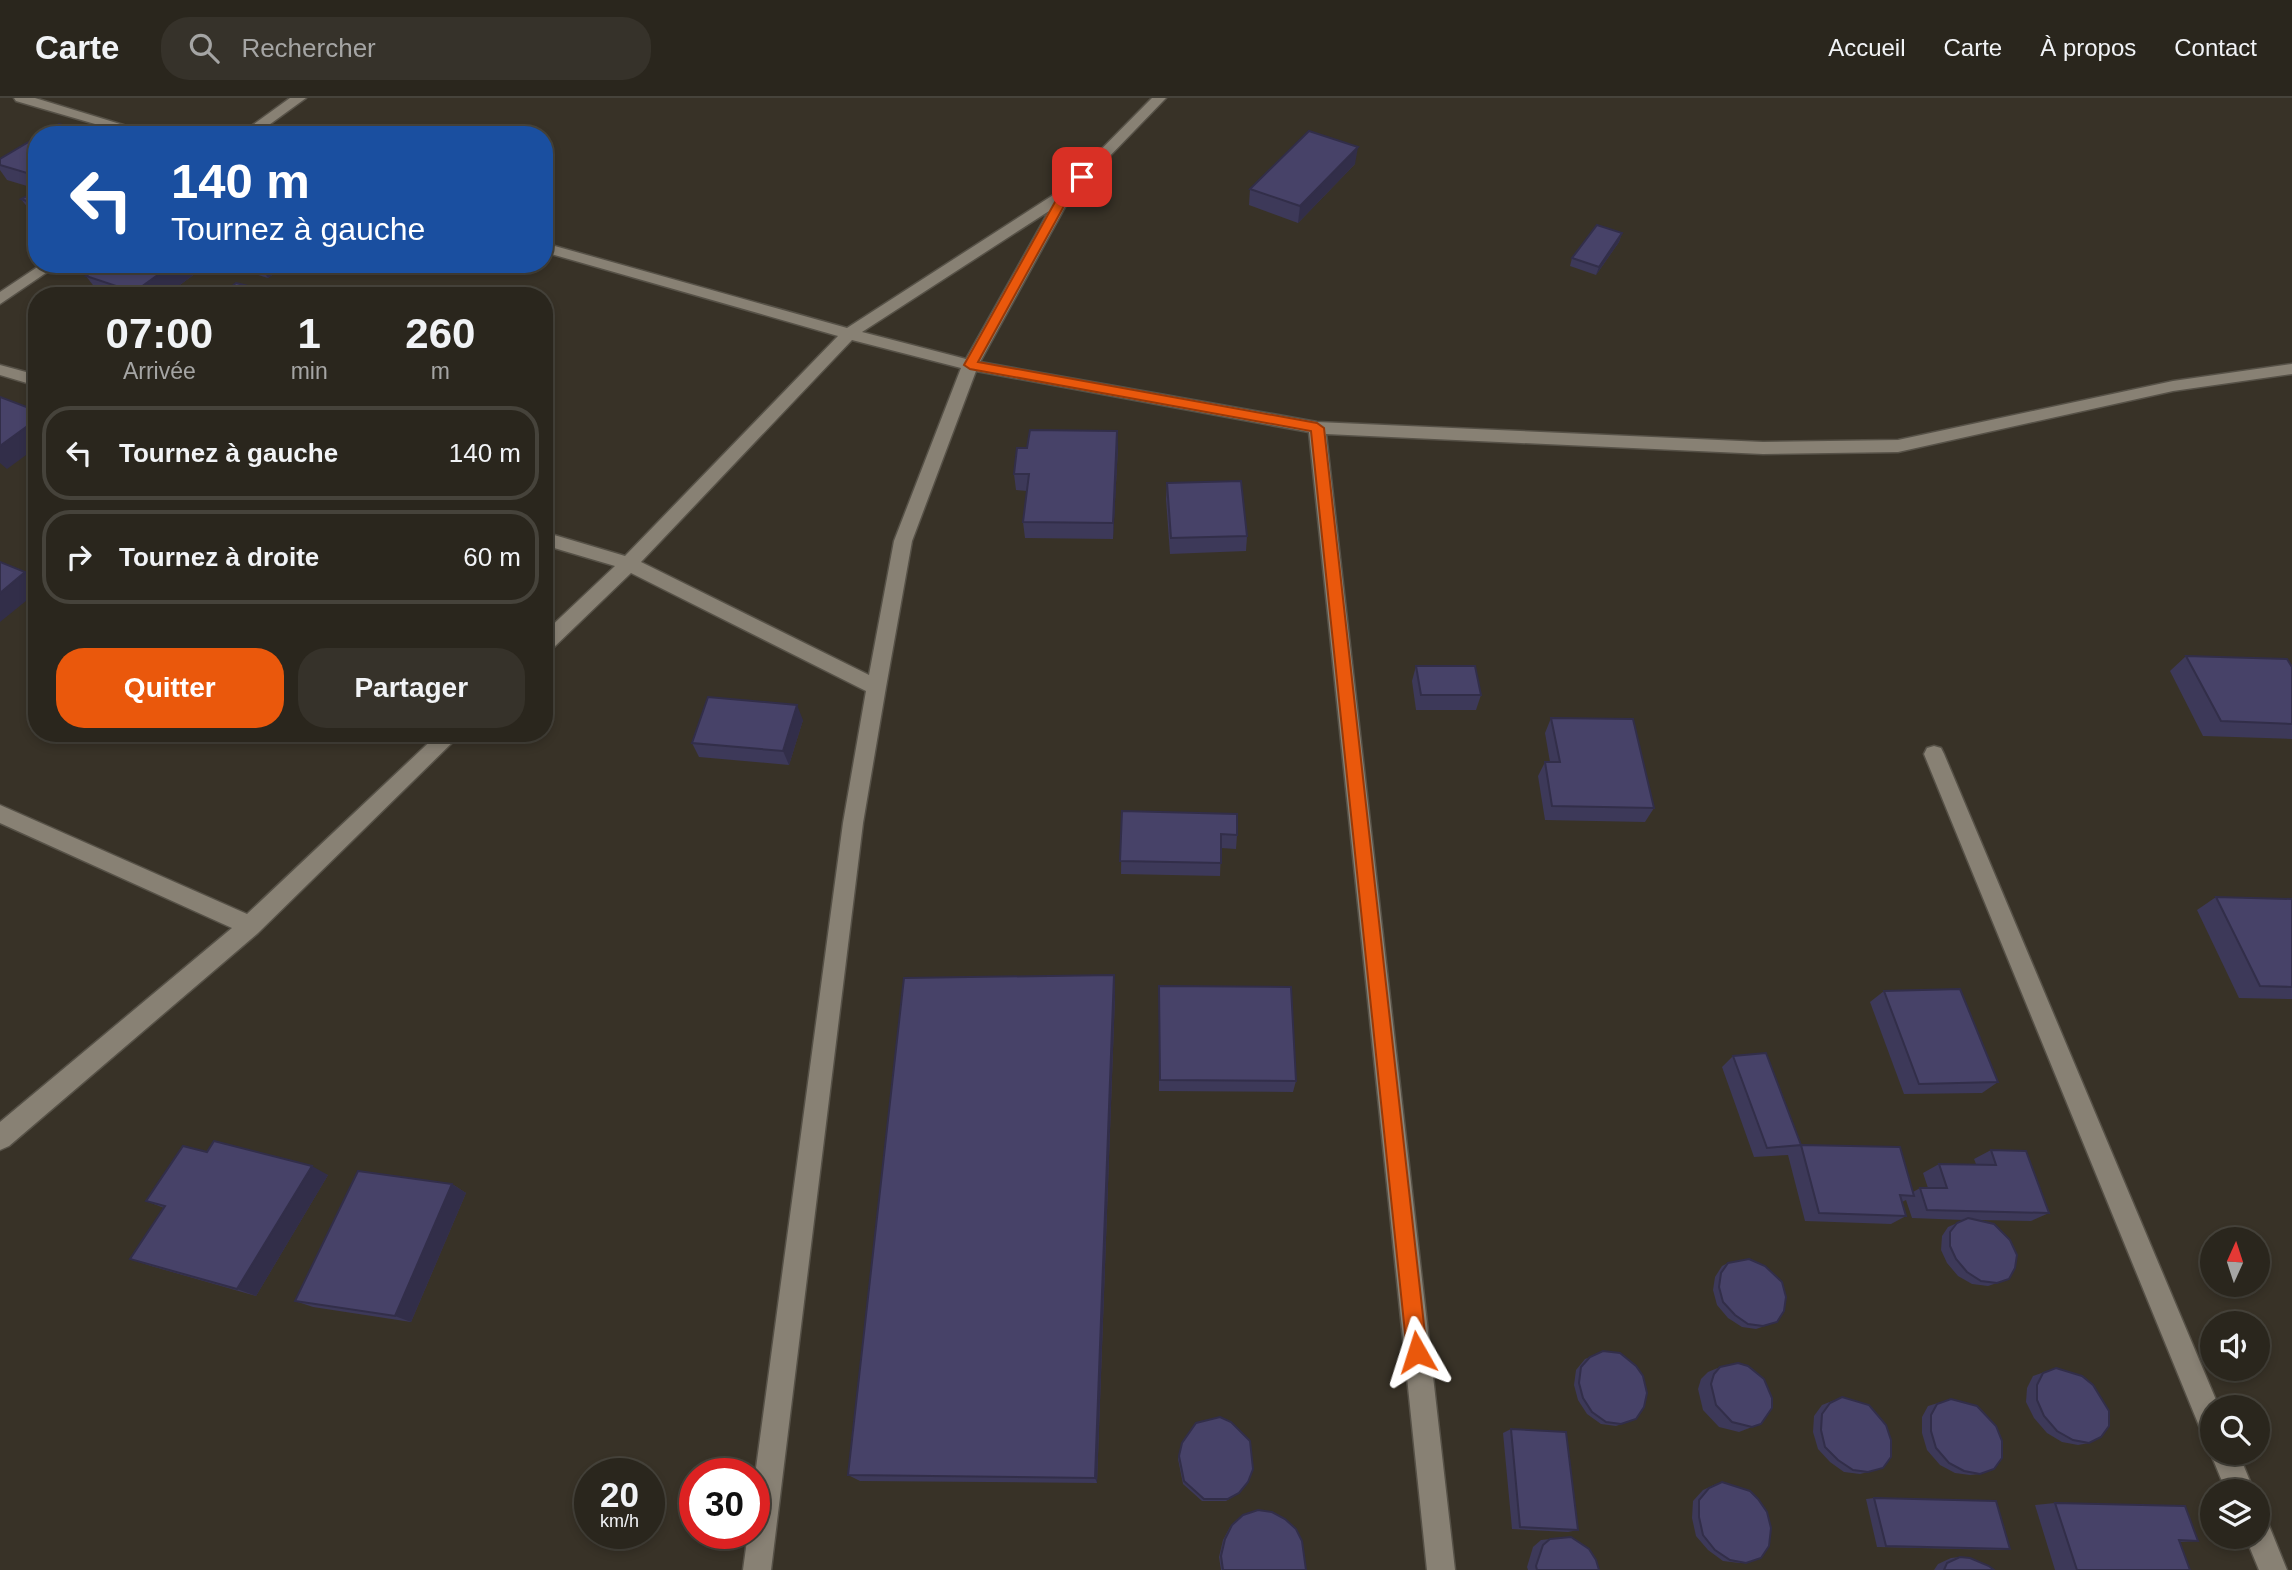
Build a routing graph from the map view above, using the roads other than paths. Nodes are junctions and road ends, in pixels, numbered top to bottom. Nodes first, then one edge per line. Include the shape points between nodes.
1 (21, 98) edge
2 (299, 98) edge
3 (1159, 98) edge
4 (118, 126) edge
5 (259, 126) edge
6 (1066, 193) junction
7 (553, 250) edge
8 (39, 273) edge
9 (0, 299) edge
10 (849, 334) junction
11 (970, 365) junction
12 (2292, 369) edge
13 (0, 370) edge
14 (28, 378) edge
15 (1317, 428) junction
16 (553, 541) edge
17 (629, 564) junction
18 (553, 636) edge
19 (876, 687) junction
20 (443, 742) edge
21 (1934, 754) dead end
22 (0, 814) edge
23 (250, 926) junction
24 (0, 1138) edge
25 (2200, 1395) edge
26 (2265, 1549) edge
27 (757, 1570) edge
28 (1441, 1570) edge
29 (2273, 1570) edge

1 - 4 street
2 - 5 street
3 - 6 street
6 - 10 street
6 - 11 street
7 - 10 street
8 - 9 street
10 - 11 street
10 - 17 street
11 - 15 street
11 - 19 street via 902,541
12 - 15 street via 2173,386 1898,446 1763,448
13 - 14 street
15 - 28 street
16 - 17 street
17 - 18 street
17 - 19 street
19 - 27 street via 851,837
20 - 23 street
21 - 25 street
22 - 23 street
23 - 24 street
26 - 29 street

